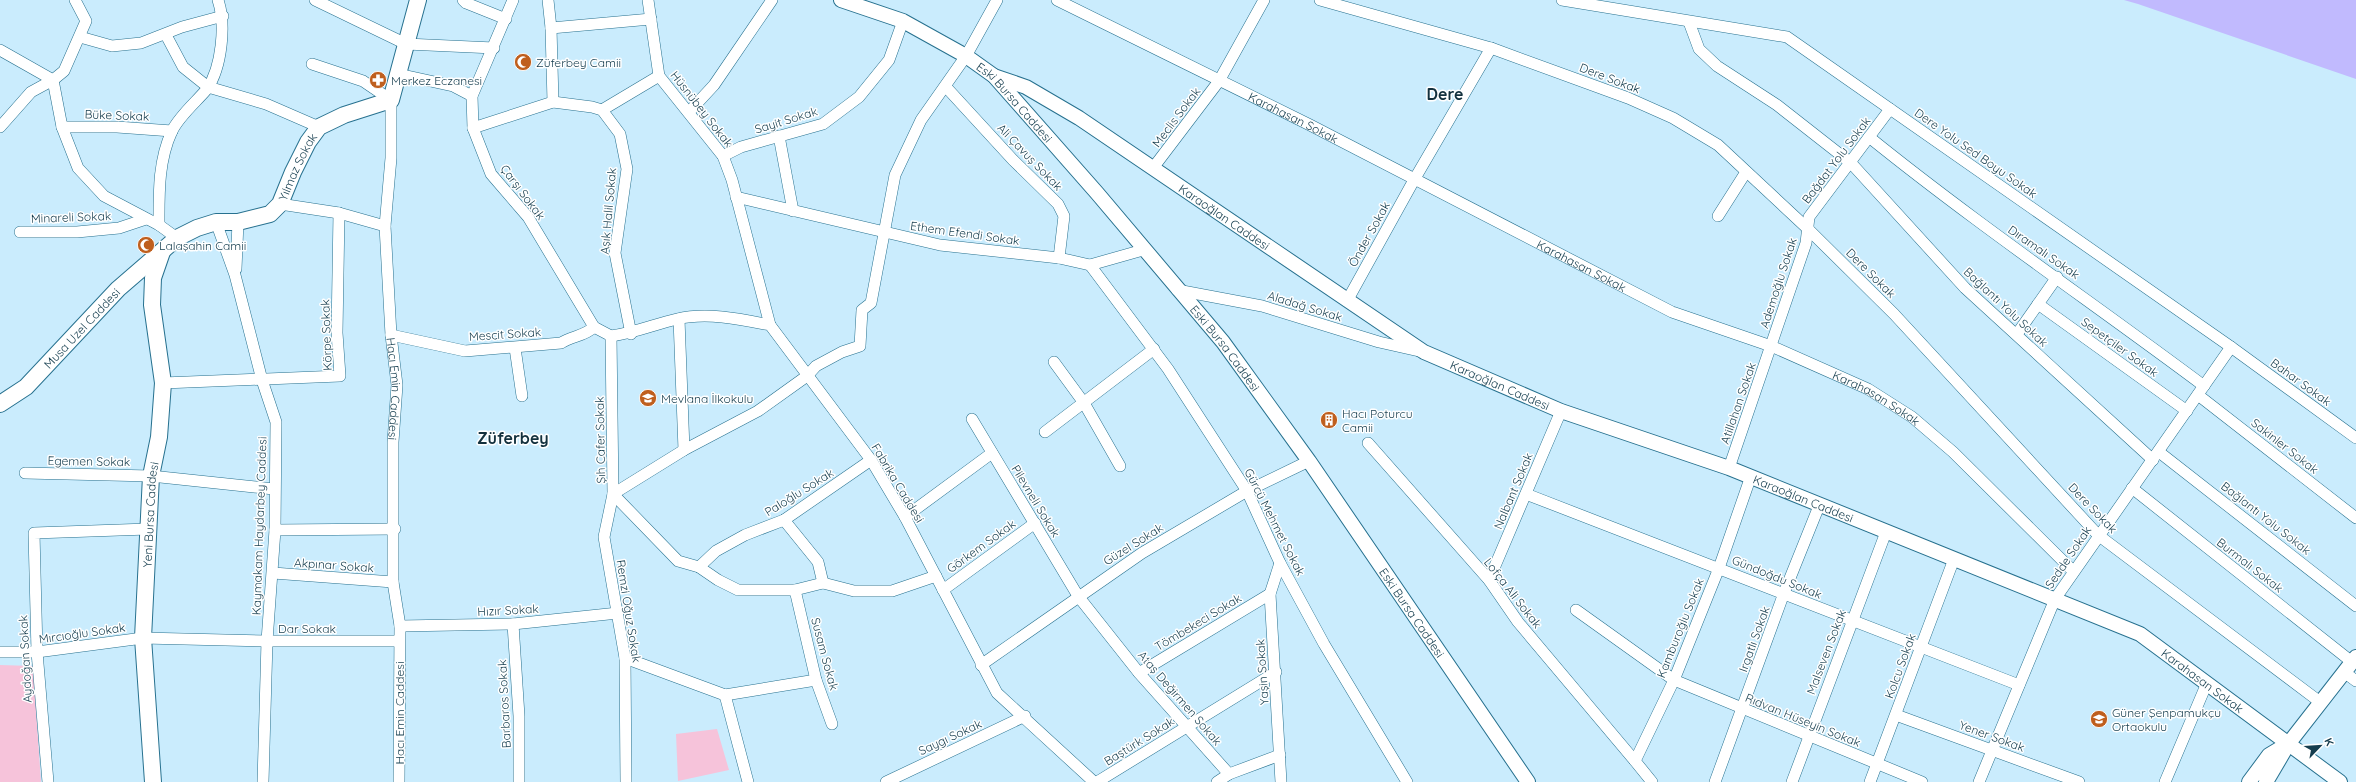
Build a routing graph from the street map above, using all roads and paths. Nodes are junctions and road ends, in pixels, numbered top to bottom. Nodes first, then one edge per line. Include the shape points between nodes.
1 (75, 0) edge
2 (218, 0) edge
3 (315, 0) edge
4 (463, 0) edge
5 (513, 0) edge
6 (548, 0) edge
7 (648, 0) edge
8 (772, 0) edge
9 (841, 0) edge
10 (997, 0) edge
11 (1057, 0) edge
12 (1264, 0) edge
13 (1320, 0) edge
14 (1562, 0) edge
15 (414, 2) edge
16 (223, 16) junction
17 (506, 19) junction
18 (651, 19) junction
19 (903, 21) junction
20 (1689, 22) junction
21 (551, 28) junction
22 (166, 35) junction
23 (80, 37) junction
24 (406, 44) junction
25 (494, 48) junction
26 (1491, 48) junction
27 (0, 50) edge
28 (966, 56) junction
29 (312, 64) dead end
30 (398, 74) junction
31 (659, 76) junction
32 (994, 76) junction
33 (53, 80) junction
34 (1219, 81) junction
35 (208, 87) junction
36 (946, 87) junction
37 (472, 96) junction
38 (391, 100) junction
39 (553, 102) junction
40 (1890, 109) junction
41 (602, 110) junction
42 (689, 112) junction
43 (0, 127) edge
44 (62, 127) junction
45 (319, 127) junction
46 (473, 128) junction
47 (172, 131) junction
48 (780, 136) junction
49 (1870, 138) junction
50 (723, 156) junction
51 (1851, 164) junction
52 (1153, 168) junction
53 (1746, 172) junction
54 (1414, 180) junction
55 (736, 197) junction
56 (280, 204) junction
57 (793, 211) junction
58 (339, 213) junction
59 (1718, 216) dead end
60 (146, 219) junction
61 (216, 222) junction
62 (238, 222) junction
63 (159, 225) junction
64 (385, 226) junction
65 (1807, 228) junction
66 (20, 232) dead end
67 (883, 233) junction
68 (177, 238) junction
69 (163, 250) junction
70 (1143, 250) junction
71 (1059, 258) junction
72 (1090, 265) junction
73 (236, 275) junction
74 (2057, 277) junction
75 (1177, 290) junction
76 (1347, 301) junction
77 (2038, 304) junction
78 (679, 319) junction
79 (770, 325) junction
80 (594, 327) junction
81 (631, 334) junction
82 (2017, 334) junction
83 (391, 335) junction
84 (612, 336) junction
85 (1771, 346) junction
86 (515, 348) junction
87 (2231, 348) junction
88 (1154, 349) junction
89 (1424, 352) junction
90 (1054, 362) dead end
91 (807, 376) junction
92 (262, 380) junction
93 (163, 384) junction
94 (2201, 390) junction
95 (522, 396) dead end
96 (1084, 403) junction
97 (0, 404) edge
98 (1561, 411) junction
99 (2187, 411) junction
100 (972, 419) dead end
101 (1045, 432) dead end
102 (2356, 438) edge
103 (1368, 443) dead end
104 (684, 450) junction
105 (992, 453) junction
106 (2156, 456) junction
107 (871, 460) junction
108 (1309, 461) junction
109 (1120, 466) dead end
110 (1729, 468) junction
111 (25, 473) dead end
112 (151, 476) junction
113 (1751, 476) junction
114 (2132, 488) junction
115 (274, 489) junction
116 (1247, 491) junction
117 (613, 494) junction
118 (1526, 494) junction
119 (1819, 506) junction
120 (905, 517) junction
121 (2356, 518) edge
122 (784, 520) junction
123 (1035, 523) junction
124 (148, 529) junction
125 (395, 529) junction
126 (275, 530) junction
127 (1886, 532) junction
128 (2098, 535) junction
129 (1954, 559) junction
130 (1280, 563) junction
131 (699, 567) junction
132 (1718, 568) junction
133 (2073, 571) junction
134 (273, 573) junction
135 (936, 576) junction
136 (1489, 580) junction
137 (393, 582) junction
138 (823, 583) junction
139 (795, 590) junction
140 (943, 590) junction
141 (1784, 593) junction
142 (1270, 594) junction
143 (1078, 596) junction
144 (2055, 599) junction
145 (2356, 606) edge
146 (1576, 610) dead end
147 (618, 612) junction
148 (1852, 621) junction
149 (513, 624) junction
150 (400, 626) junction
151 (143, 638) junction
152 (267, 641) junction
153 (400, 641) junction
154 (1921, 648) junction
155 (0, 652) edge
156 (36, 652) junction
157 (625, 658) junction
158 (981, 664) junction
159 (2351, 664) edge
160 (1276, 672) junction
161 (1139, 673) junction
162 (816, 680) junction
163 (1674, 680) junction
164 (2356, 681) edge
165 (2207, 684) junction
166 (2019, 685) junction
167 (726, 695) junction
168 (2320, 702) junction
169 (1742, 709) junction
170 (1896, 715) junction
171 (1025, 716) junction
172 (832, 724) dead end
173 (1187, 727) junction
174 (1808, 736) junction
175 (2289, 743) junction
176 (1993, 749) junction
177 (1280, 755) junction
178 (1636, 761) junction
179 (1878, 764) junction
180 (1229, 774) junction
181 (2056, 778) edge
182 (48, 782) edge
183 (153, 782) edge
184 (263, 782) edge
185 (399, 782) edge
186 (519, 782) edge
187 (626, 782) edge
188 (748, 782) edge
189 (886, 782) edge
190 (1094, 782) edge
191 (1098, 782) edge
192 (1218, 782) edge
193 (1281, 782) edge
194 (1407, 782) edge
195 (1528, 782) edge
196 (1653, 782) edge
197 (1714, 782) edge
198 (1792, 782) edge
199 (1870, 782) edge
200 (1922, 782) edge
201 (1979, 782) edge
202 (2079, 782) edge
203 (2165, 782) edge
204 (2249, 782) edge
205 (2266, 782) edge
206 (2340, 782) edge

1 - 23 street via 86,21
2 - 16 street
3 - 24 street
4 - 17 street
5 - 17 street, Çarşı Sokak
6 - 21 street
7 - 18 street, Hüsnübey Sokak
8 - 42 street via 714,85
9 - 19 street, Eski Bursa Caddesi
10 - 28 street
11 - 34 street, Karahasan Sokak
12 - 34 street, Meclis Sokak
13 - 26 street, Dere Sokak
14 - 20 street, Dere Yolu Sed Boyu Sokak
15 - 24 main road, Hacı Emin Caddesi
16 - 22 street via 182,27
16 - 35 street via 219,57
17 - 25 street, Çarşı Sokak
18 - 21 street
18 - 31 street, Hüsnübey Sokak
19 - 28 street, Eski Bursa Caddesi
19 - 48 street, Sayit Sokak via 890,60 859,97 823,124
20 - 40 street, Dere Yolu Sed Boyu Sokak via 1787,37
20 - 51 street via 1699,49 1717,66 1777,105
21 - 39 street
22 - 23 street via 141,43 112,46
22 - 35 street via 183,67
23 - 33 street via 64,71
24 - 25 street
24 - 30 main road, Hacı Emin Caddesi
25 - 37 street, Çarşı Sokak
26 - 53 street, Dere Sokak via 1628,98 1673,118 1718,145
26 - 54 street, Önder Sokak
27 - 33 street
28 - 32 street, Eski Bursa Caddesi
28 - 36 street
29 - 38 street via 363,81
30 - 37 street via 453,86
30 - 38 main road, Hacı Emin Caddesi
31 - 41 street
31 - 42 street, Hüsnübey Sokak
32 - 52 street, Karaoğlan Caddesi via 1026,87 1052,102
32 - 70 street, Eski Bursa Caddesi via 1097,193
33 - 43 street via 31,92
33 - 44 street
34 - 52 street, Meclis Sokak
34 - 54 street, Karahasan Sokak
35 - 45 street via 266,104
35 - 47 street
36 - 67 street via 921,120 895,175
36 - 71 street, Ali Çavuş Sokak via 1013,160 1058,204 1064,216
37 - 46 street, Çarşı Sokak
38 - 45 main road, Yılmaz Sokak via 344,115
38 - 64 street, Hacı Emin Caddesi via 391,158
39 - 41 street
39 - 46 street
40 - 49 street, Bağdat Yolu Sokak
40 - 87 street, Dere Yolu Sed Boyu Sokak
41 - 81 street, Aşık Halil Sokak via 620,134 627,169 615,253
42 - 50 street, Hüsnübey Sokak
44 - 47 street, Büke Sokak via 118,127
44 - 60 street via 78,168 104,196
45 - 56 main road, Yılmaz Sokak via 308,142
46 - 80 street, Çarşı Sokak via 491,174 528,217
47 - 63 street via 159,177
48 - 50 street, Sayit Sokak via 742,147
48 - 57 street
49 - 51 street, Bağdat Yolu Sokak
49 - 74 street, Dıramalı Sokak via 1948,201
50 - 55 street, Hüsnübey Sokak
51 - 65 street, Bağdat Yolu Sokak via 1809,217
51 - 82 street, Bağlantı Yolu Sokak via 1965,288
52 - 76 street, Karaoğlan Caddesi
53 - 59 street
53 - 65 street, Dere Sokak
54 - 76 street, Önder Sokak
54 - 85 street, Karahasan Sokak via 1672,312
55 - 57 street, Ethem Efendi Sokak
55 - 79 street, Hüsnübey Sokak
56 - 58 street
56 - 62 main road, Yılmaz Sokak via 270,214
57 - 67 street, Ethem Efendi Sokak
58 - 64 street
58 - 92 street, Körpe Sokak via 337,333 340,376
60 - 63 street
60 - 66 street, Minareli Sokak via 119,228 77,232
61 - 62 main road, Yılmaz Sokak
61 - 68 main road, Yılmaz Sokak
61 - 73 street, Kaymakam Haydarbey Caddesi
62 - 73 street, Kaymakam Haydarbey Caddesi
63 - 68 street
64 - 83 street, Hacı Emin Caddesi
65 - 85 street, Ademoğlu Sokak via 1806,243
65 - 128 street, Dere Sokak via 1958,382
67 - 71 street, Ethem Efendi Sokak via 940,245
67 - 91 street via 871,303 862,310 860,346 816,366
68 - 69 main road, Yılmaz Sokak
69 - 93 main road, Yeni Bursa Caddesi via 153,278 152,305
69 - 97 main road, Musa Uzel Caddesi via 118,289 26,387
70 - 72 street, Ethem Efendi Sokak
70 - 75 street, Eski Bursa Caddesi
71 - 72 street, Ethem Efendi Sokak
72 - 88 street, Gürcü Mehmet Sokak
73 - 92 street, Kaymakam Haydarbey Caddesi
74 - 77 street
74 - 94 street, Dıramalı Sokak
75 - 89 street, Aladağ Sokak via 1262,306 1379,342
75 - 108 street, Eski Bursa Caddesi via 1223,342
76 - 89 street, Karaoğlan Caddesi
77 - 82 street
77 - 99 street, Sepetçiler Sokak
78 - 79 street via 728,317
78 - 81 street
78 - 104 street
79 - 91 street, Fabrika Caddesi
80 - 84 street
80 - 86 street, Mescit Sokak via 588,333 570,337 561,343
81 - 84 street
82 - 106 street, Bağlantı Yolu Sokak
83 - 86 street, Mescit Sokak via 465,351
83 - 125 street, Hacı Emin Caddesi via 397,385 394,442
84 - 117 street, Şıh Cafer Sokak
85 - 110 street, Atillahan Sokak
85 - 133 street, Karahasan Sokak via 1868,389 1912,418 1953,452
86 - 95 street
87 - 94 street, Sedde Sokak
87 - 102 street, Bahar Sokak
88 - 96 street
88 - 116 street, Gürcü Mehmet Sokak
89 - 98 street, Karaoğlan Caddesi
90 - 96 street
91 - 104 street via 758,411
91 - 107 street, Fabrika Caddesi
92 - 93 street
92 - 115 street, Kaymakam Haydarbey Caddesi via 276,422
93 - 112 main road, Yeni Bursa Caddesi
94 - 99 street, Sedde Sokak
94 - 121 street, Sakinler Sokak
96 - 101 street
96 - 109 street
98 - 110 street, Karaoğlan Caddesi
98 - 118 street, Nalbant Sokak
99 - 106 street, Sedde Sokak
100 - 105 street, Pilevneli Sokak
103 - 136 street, Lofça Ali Sokak
104 - 117 street
105 - 120 street
105 - 123 street, Pilevneli Sokak
106 - 114 street, Sedde Sokak
106 - 145 street, Bağlantı Yolu Sokak
107 - 120 street, Fabrika Caddesi
107 - 122 street, Paloğlu Sokak
108 - 116 street, Güzel Sokak
108 - 195 street, Eski Bursa Caddesi
110 - 113 street, Karaoğlan Caddesi
111 - 112 street, Egemen Sokak
112 - 115 street, Egemen Sokak
112 - 124 main road, Yeni Bursa Caddesi
113 - 119 street, Karaoğlan Caddesi
113 - 132 street, Kamburoğlu Sokak
114 - 128 street, Sedde Sokak
114 - 159 street, Burmalı Sokak
115 - 126 street, Kaymakam Haydarbey Caddesi
116 - 130 street, Gürcü Mehmet Sokak
116 - 143 street, Güzel Sokak via 1142,553
117 - 131 street, Şıh Cafer Sokak via 678,561
117 - 147 street, Remzi Oğuz Sokak via 604,537
118 - 132 street, Gündoğdu Sokak
118 - 136 street, Nalbant Sokak
119 - 127 street, Karaoğlan Caddesi
119 - 141 street, Irgatlı Sokak
120 - 135 street, Fabrika Caddesi
122 - 131 street, Paloğlu Sokak via 745,535 716,550
122 - 138 street via 818,562
123 - 140 street, Görkem Sokak
123 - 143 street, Pilevneli Sokak
124 - 151 main road, Yeni Bursa Caddesi
124 - 156 street, Aydoğan Sokak via 34,533
125 - 126 street
125 - 137 street, Hacı Emin Caddesi
126 - 134 street, Kaymakam Haydarbey Caddesi
127 - 129 street, Karaoğlan Caddesi
127 - 148 street, Malseven Sokak
128 - 133 street, Sedde Sokak
128 - 168 street, Dere Sokak
129 - 144 street, Karaoğlan Caddesi
129 - 154 street, Kolcu Sokak
130 - 142 street, Yaşin Sokak
130 - 194 street, Gürcü Mehmet Sokak via 1324,644
131 - 139 street, Şıh Cafer Sokak via 738,590
132 - 141 street, Gündoğdu Sokak
132 - 163 street, Kamburoğlu Sokak
133 - 144 street, Sedde Sokak
134 - 137 street, Akpınar Sokak
134 - 152 street, Kaymakam Haydarbey Caddesi
135 - 138 street, Şıh Cafer Sokak via 892,591 854,591
135 - 140 street, Fabrika Caddesi
136 - 178 street, Lofça Ali Sokak via 1518,622
137 - 150 street, Hacı Emin Caddesi
138 - 139 street, Şıh Cafer Sokak
139 - 162 street, Susam Sokak
140 - 158 street, Fabrika Caddesi
141 - 148 street, Gündoğdu Sokak
141 - 169 street, Irgatlı Sokak
142 - 160 street, Yaşin Sokak
142 - 161 street, Tömbekeci Sokak
143 - 158 street, Güzel Sokak
143 - 161 street, Ataş Değirmen Sokak
144 - 165 street, Karahasan Sokak via 2140,634
144 - 166 street, Sedde Sokak
146 - 163 street, Rıdvan Hüseyin Sokak
147 - 149 street, Hızır Sokak
147 - 157 street, Remzi Oğuz Sokak
148 - 154 street, Gündoğdu Sokak
148 - 174 street, Malseven Sokak
149 - 150 street, Hızır Sokak
149 - 186 street, Barbaros Sokak via 519,716
150 - 153 street, Hacı Emin Caddesi
151 - 152 street, Dar Sokak
151 - 156 street, Mırcıoğlu Sokak
151 - 183 main road, Yeni Bursa Caddesi
152 - 153 street, Dar Sokak
152 - 184 street, Kaymakam Haydarbey Caddesi
153 - 185 street, Hacı Emin Caddesi
154 - 166 street, Gündoğdu Sokak
154 - 170 street, Kolcu Sokak
155 - 156 street, Mırcıoğlu Sokak
156 - 182 street, Aydoğan Sokak
157 - 167 street
157 - 187 street, Remzi Oğuz Sokak
158 - 171 street, Fabrika Caddesi via 997,693
159 - 164 street, Burmalı Sokak
159 - 168 street
160 - 173 street, Baştürk Sokak
160 - 177 street, Yaşin Sokak
161 - 173 street, Ataş Değirmen Sokak
162 - 167 street
162 - 172 street, Susam Sokak
163 - 169 street, Rıdvan Hüseyin Sokak
163 - 178 street, Kamburoğlu Sokak
165 - 175 street, Karahasan Sokak
165 - 203 street
166 - 176 street, Sedde Sokak
167 - 188 street
168 - 175 street
169 - 174 street, Rıdvan Hüseyin Sokak
169 - 197 street, Irgatlı Sokak
170 - 176 street, Yener Sokak
170 - 179 street, Kolcu Sokak
171 - 189 street, Saygı Sokak
171 - 190 street, Fabrika Caddesi
173 - 180 street, Ataş Değirmen Sokak
173 - 191 street, Baştürk Sokak
174 - 179 street, Rıdvan Hüseyin Sokak
174 - 198 street, Malseven Sokak
175 - 204 street via 2269,755
175 - 205 street
175 - 206 street, Karahasan Sokak
176 - 181 street, Yener Sokak
176 - 201 street, Sedde Sokak
177 - 180 street
177 - 193 street, Yaşin Sokak
178 - 196 street
179 - 199 street, Kolcu Sokak
179 - 200 street, Rıdvan Hüseyin Sokak
180 - 192 street
181 - 202 street, Yener Sokak

